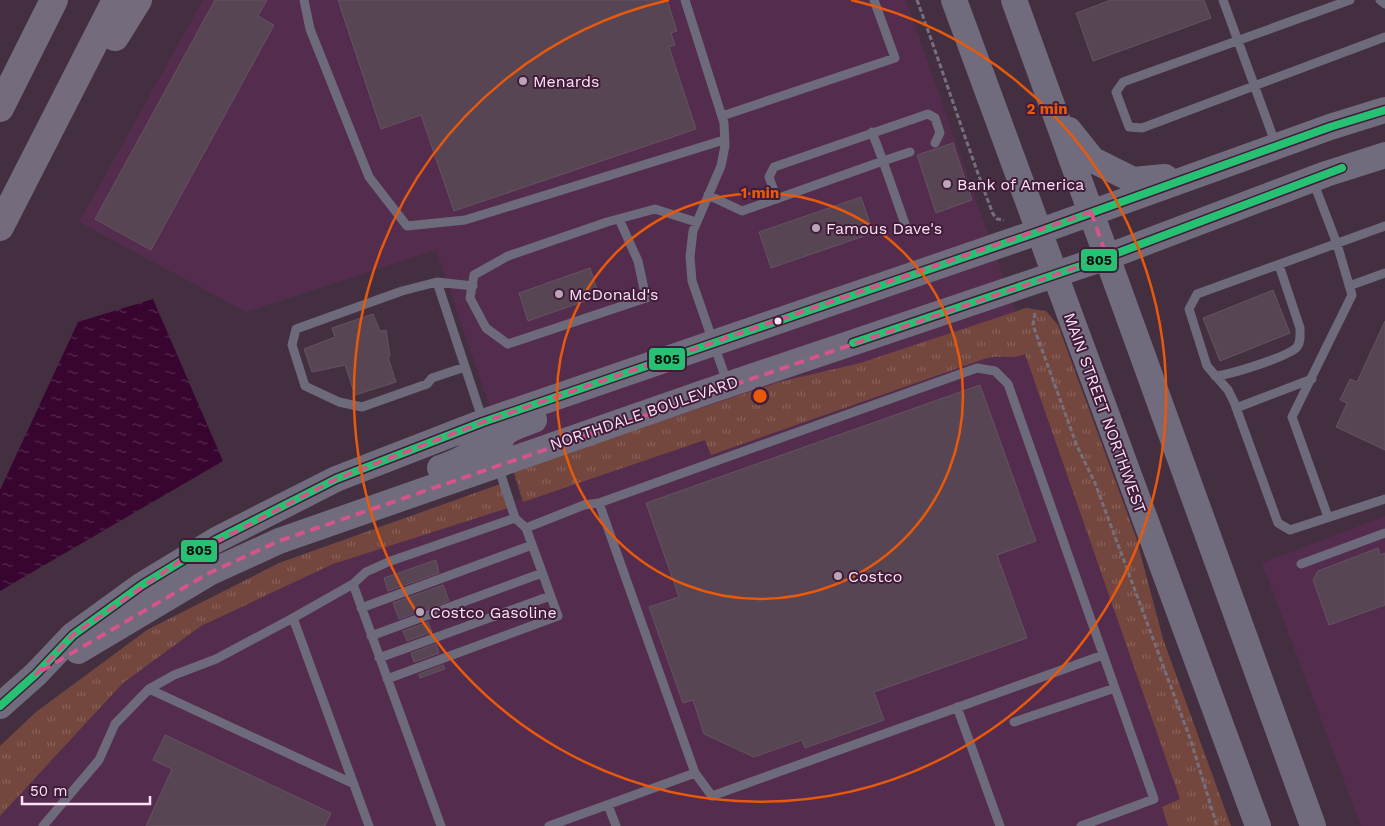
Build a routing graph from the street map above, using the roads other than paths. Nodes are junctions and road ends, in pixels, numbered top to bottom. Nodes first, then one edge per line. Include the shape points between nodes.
1 (54, 0) edge
2 (116, 0) edge
3 (138, 0) edge
4 (304, 0) edge
5 (685, 0) edge
6 (874, 0) edge
7 (954, 0) edge
8 (1014, 0) edge
9 (1223, 0) edge
10 (1350, 0) edge
11 (1380, 0) edge
12 (1385, 4) edge
13 (1385, 37) edge
14 (1238, 40) junction
15 (1254, 85) junction
16 (0, 108) edge
17 (1385, 110) edge
18 (1056, 114) junction
19 (722, 116) junction
20 (872, 132) junction
21 (724, 140) junction
22 (935, 143) dead end
23 (1276, 146) junction
24 (910, 152) dead end
25 (1385, 155) edge
26 (883, 161) junction
27 (1198, 174) junction
28 (1313, 179) junction
29 (708, 194) junction
30 (777, 199) junction
31 (1091, 212) junction
32 (3, 219) edge
33 (619, 219) junction
34 (696, 222) junction
35 (905, 224) dead end
36 (1385, 226) edge
37 (1038, 232) junction
38 (1337, 244) junction
39 (1107, 257) junction
40 (1279, 265) junction
41 (1385, 273) edge
42 (1054, 275) junction
43 (437, 282) junction
44 (473, 286) junction
45 (1349, 286) junction
46 (714, 344) junction
47 (465, 367) junction
48 (1215, 376) junction
49 (1312, 379) junction
50 (597, 384) junction
51 (728, 385) junction
52 (1236, 408) junction
53 (483, 422) junction
54 (497, 464) junction
55 (406, 496) junction
56 (1385, 498) edge
57 (599, 504) junction
58 (1328, 517) junction
59 (515, 518) junction
60 (526, 528) junction
61 (1385, 533) edge
62 (532, 545) junction
63 (1301, 564) dead end
64 (542, 573) junction
65 (353, 584) junction
66 (550, 596) junction
67 (361, 608) junction
68 (293, 618) junction
69 (371, 636) junction
70 (1103, 654) junction
71 (379, 658) junction
72 (36, 674) junction
73 (387, 679) junction
74 (1115, 688) junction
75 (149, 689) junction
76 (0, 706) edge
77 (957, 707) junction
78 (1014, 722) dead end
79 (695, 774) junction
80 (354, 784) junction
81 (608, 805) junction
82 (42, 826) edge
83 (370, 826) edge
84 (441, 826) edge
85 (549, 826) edge
86 (616, 826) edge
87 (1000, 826) edge
88 (1081, 826) edge
89 (1258, 826) edge
90 (1313, 826) edge

1 - 16 highway
2 - 32 highway
3 - 32 highway
4 - 21 lane via 310,29 369,177 406,226 465,220
5 - 19 lane
6 - 19 lane via 895,58
7 - 37 street, MAIN STREET NORTHWEST
8 - 18 street
9 - 14 lane
10 - 14 lane
11 - 12 lane
13 - 15 lane
14 - 15 lane
14 - 15 lane via 1123,82 1116,92 1130,127 1142,128
15 - 23 lane
17 - 23 street, NORTHDALE BOULEVARD
18 - 27 street via 1093,160 1133,180
18 - 31 street
19 - 21 lane
20 - 22 lane via 928,114 935,118 940,133
20 - 26 lane
20 - 30 lane via 774,167 769,177
21 - 29 lane via 721,166
23 - 27 street, NORTHDALE BOULEVARD
24 - 26 lane
25 - 28 street, NORTHDALE BOULEVARD
26 - 30 lane
26 - 35 lane
27 - 31 street, NORTHDALE BOULEVARD
28 - 38 lane
28 - 39 street, NORTHDALE BOULEVARD
29 - 30 lane via 742,211
29 - 34 lane
31 - 37 street, NORTHDALE BOULEVARD
31 - 39 street
33 - 34 lane via 655,209
33 - 44 lane via 508,256 474,275
33 - 44 lane via 638,261 646,298 508,344 486,328 470,298
34 - 46 lane via 690,258 692,280
36 - 38 lane
37 - 42 street, MAIN STREET NORTHWEST
37 - 46 street, NORTHDALE BOULEVARD
38 - 40 lane
38 - 45 lane
39 - 42 street, NORTHDALE BOULEVARD
39 - 90 street
40 - 48 lane via 1300,328 1301,339 1297,347 1233,373
40 - 48 lane via 1198,294 1189,310 1190,318 1207,366
41 - 45 lane
42 - 51 street, NORTHDALE BOULEVARD
42 - 89 street, MAIN STREET NORTHWEST
43 - 44 lane
43 - 47 lane
43 - 47 lane via 402,291 296,329 292,344 305,386 339,402 362,407
45 - 49 lane via 1352,295
46 - 50 street, NORTHDALE BOULEVARD
46 - 51 lane
47 - 53 lane
48 - 52 lane via 1228,390
49 - 52 lane
49 - 58 lane via 1292,417
50 - 53 street, NORTHDALE BOULEVARD
50 - 54 street via 589,398 580,403 508,430 499,443
51 - 54 street, NORTHDALE BOULEVARD
52 - 58 lane via 1278,523 1290,530
53 - 55 street via 477,447 471,454 416,478
53 - 72 street, NORTHDALE BOULEVARD via 336,479 216,540 142,585 73,635
54 - 55 street, NORTHDALE BOULEVARD
54 - 59 lane
55 - 72 street, NORTHDALE BOULEVARD via 242,556
56 - 58 lane
57 - 60 lane via 584,505
57 - 70 lane via 977,368 995,371 1008,384
57 - 79 lane
59 - 60 lane
59 - 65 lane via 388,562 366,572
60 - 62 lane
61 - 63 lane
62 - 64 lane
62 - 67 lane
64 - 66 lane
64 - 69 lane
65 - 67 lane
65 - 68 lane
66 - 71 lane
66 - 73 lane via 558,616
67 - 69 lane
68 - 75 lane via 216,659 174,675
68 - 80 lane
69 - 71 lane
70 - 74 lane
70 - 77 lane
71 - 73 lane
72 - 76 street, NORTHDALE BOULEVARD
73 - 84 lane
74 - 78 lane
74 - 88 lane via 1154,799
75 - 80 lane
75 - 82 lane via 114,724 99,760
77 - 79 lane via 712,796
77 - 87 lane
79 - 81 lane
80 - 83 lane
81 - 85 lane
81 - 86 lane

